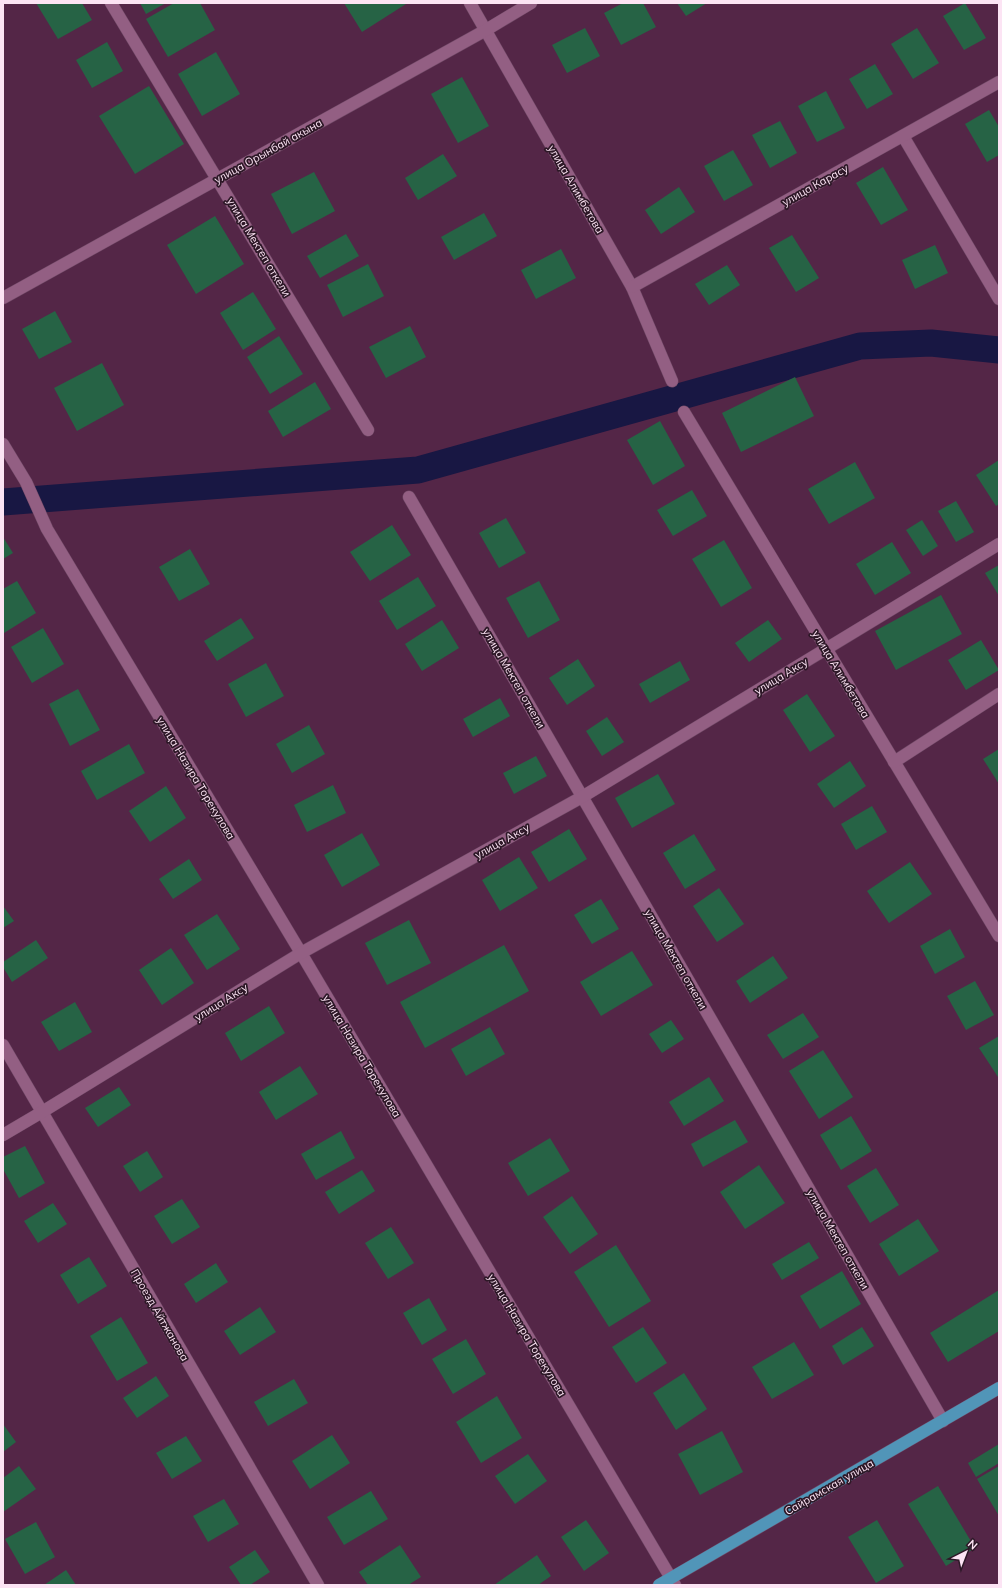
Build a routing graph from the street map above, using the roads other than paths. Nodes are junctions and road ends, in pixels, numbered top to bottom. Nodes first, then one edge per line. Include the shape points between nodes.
1 (111, 3) edge
2 (470, 3) edge
3 (531, 3) edge
4 (486, 30) junction
5 (999, 82) edge
6 (903, 136) junction
7 (218, 179) junction
8 (632, 287) junction
9 (3, 298) edge
10 (999, 299) edge
11 (672, 381) dead end
12 (684, 412) dead end
13 (368, 430) dead end
14 (3, 444) edge
15 (409, 496) dead end
16 (999, 544) edge
17 (826, 649) junction
18 (999, 694) edge
19 (894, 762) junction
20 (582, 797) junction
21 (999, 936) edge
22 (301, 953) junction
23 (3, 1044) edge
24 (42, 1112) junction
25 (3, 1135) edge
26 (999, 1388) edge
27 (943, 1421) junction
28 (673, 1581) edge
29 (318, 1585) edge
30 (659, 1585) edge

1 - 7 street, улица Мектеп откели
2 - 4 street, улица Алимбетова
3 - 4 street, улица Орынбай акына
4 - 7 street, улица Орынбай акына
4 - 8 street, улица Алимбетова
5 - 6 street, улица Карасу
6 - 8 street, улица Карасу
6 - 10 street
7 - 9 street, улица Орынбай акына
7 - 13 street, улица Мектеп откели
8 - 11 street, улица Алимбетова
12 - 17 street, улица Алимбетова
14 - 22 street, улица Назира Торекулова via 26,482 47,529
15 - 20 street, улица Мектеп откели
16 - 17 street, улица Аксу
17 - 19 street, улица Алимбетова
17 - 20 street, улица Аксу
18 - 19 street
19 - 21 street, улица Алимбетова
20 - 22 street, улица Аксу
20 - 27 street, улица Мектеп откели
22 - 24 street, улица Аксу
22 - 28 street, улица Назира Торекулова
23 - 24 street, Проезд Айтжанова
24 - 25 street, улица Аксу
24 - 29 street, Проезд Айтжанова
26 - 27 main road, Сайрамская улица
27 - 28 main road, Сайрамская улица
28 - 30 main road, Сайрамская улица

